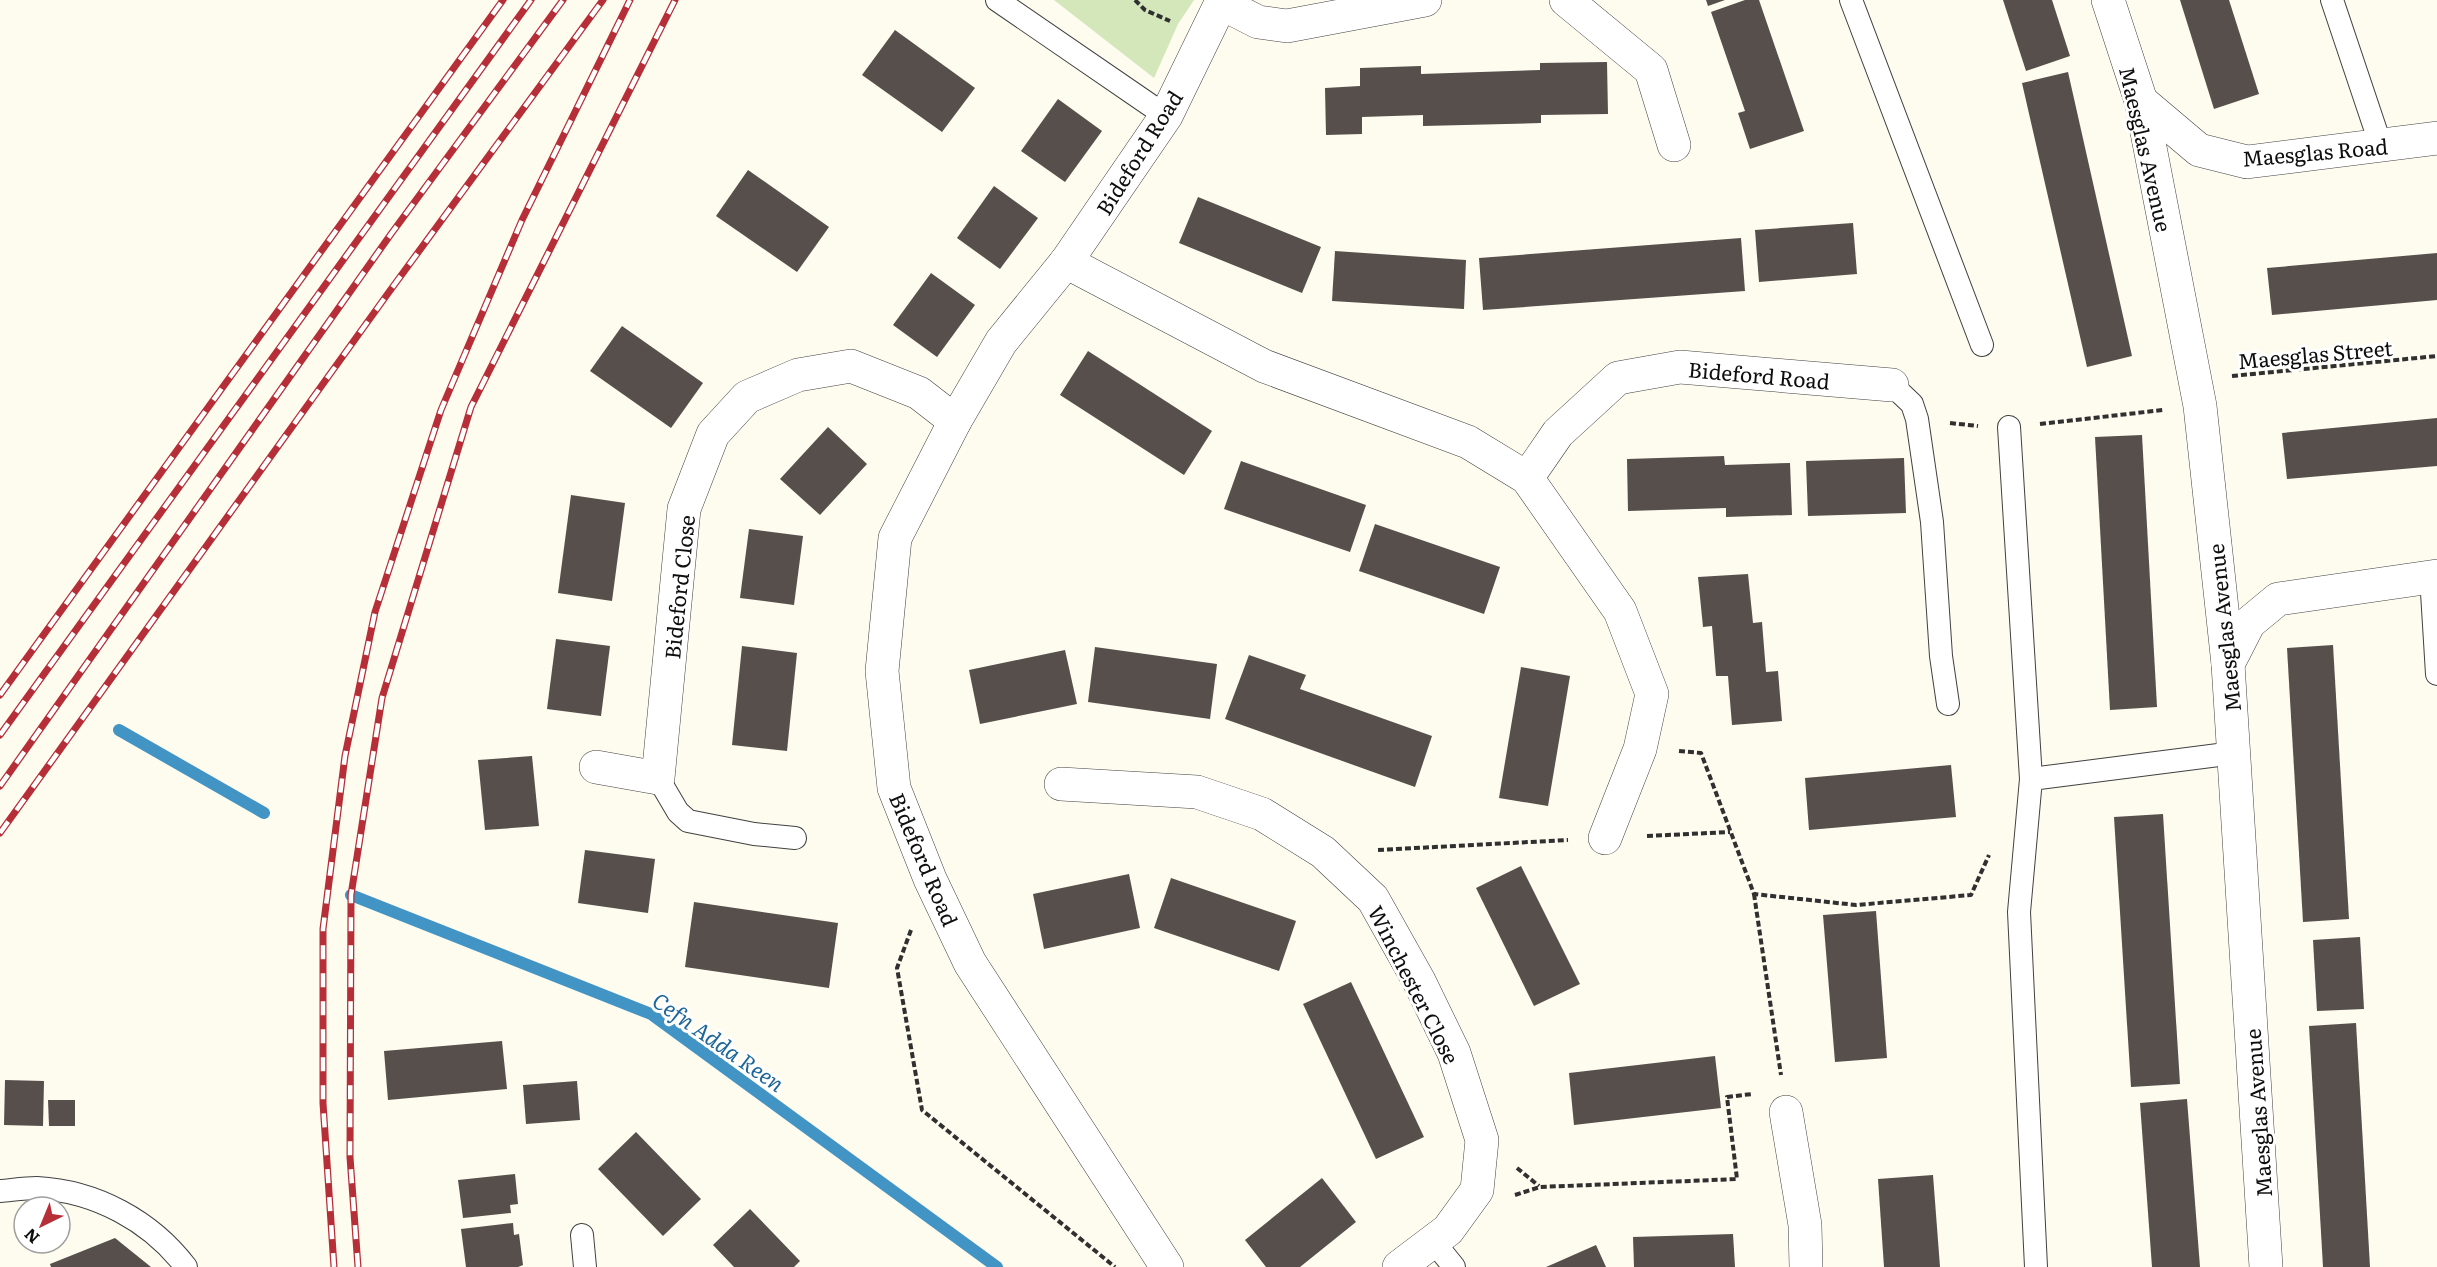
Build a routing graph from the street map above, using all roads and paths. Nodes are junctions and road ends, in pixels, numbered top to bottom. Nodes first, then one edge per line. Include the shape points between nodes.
1 (997, 0) edge
2 (1425, 0) edge
3 (1566, 0) edge
4 (1851, 0) edge
5 (2108, 0) edge
6 (2332, 0) edge
7 (1222, 1) edge
8 (2141, 100) junction
9 (1166, 116) junction
10 (2437, 138) edge
11 (1674, 145) dead end
12 (2381, 146) junction
13 (1066, 262) junction
14 (1982, 345) dead end
15 (2437, 356) edge
16 (1892, 385) joint
17 (2198, 393) junction
18 (1917, 419) junction
19 (955, 421) junction
20 (2008, 427) junction
21 (1527, 478) junction
22 (2434, 576) edge
23 (2228, 664) junction
24 (2437, 674) edge
25 (1948, 704) dead end
26 (1640, 749) junction
27 (2234, 753) junction
28 (596, 767) dead end
29 (658, 778) junction
30 (2031, 779) junction
31 (1061, 784) dead end
32 (1730, 832) junction
33 (795, 838) dead end
34 (1605, 838) junction
35 (1323, 852) junction
36 (1990, 852) dead end
37 (930, 879) junction
38 (1754, 894) junction
39 (1785, 1101) junction
40 (0, 1191) edge
41 (1459, 1215) junction
42 (582, 1235) dead end
43 (1433, 1241) junction
44 (186, 1267) edge
45 (585, 1267) edge
46 (1115, 1267) edge
47 (1167, 1267) edge
48 (1398, 1267) edge
49 (1454, 1267) edge
50 (1806, 1267) edge
51 (2036, 1267) edge
52 (2266, 1267) edge

1 - 9 lane
2 - 7 street, Bideford Road via 1287,26 1258,22
3 - 11 street via 1651,70
4 - 14 lane
5 - 8 street, Maesglas Avenue
6 - 12 lane
7 - 9 street, Bideford Road
8 - 12 street, Maesglas Road via 2199,150 2247,162
8 - 17 street, Maesglas Avenue
9 - 13 street, Bideford Road
10 - 12 street, Maesglas Road
13 - 19 street, Bideford Road via 1001,342
13 - 21 street via 1263,366 1467,442
15 - 17 path, Maesglas Street
16 - 18 lane via 1912,404
16 - 21 street, Bideford Road via 1680,367 1618,378 1558,433
17 - 20 path, Maesglas Street
17 - 23 street, Maesglas Avenue
18 - 20 path, Maesglas Street
18 - 25 lane via 1932,522
19 - 29 street, Bideford Close via 918,393 851,366 798,375 747,397 713,434 684,508
19 - 37 street, Bideford Road via 895,538 882,671 894,788
20 - 30 lane
21 - 26 street via 1620,611 1652,694
22 - 23 street via 2278,599 2249,623
22 - 24 lane
23 - 27 street, Maesglas Avenue
26 - 32 path via 1701,753
26 - 34 street
27 - 30 lane
27 - 52 street, Maesglas Avenue
28 - 29 street
29 - 33 lane via 678,812 688,821
30 - 51 lane via 2019,912
31 - 35 street, Winchester Close via 1197,792 1263,814
32 - 34 path
32 - 38 path
34 - 35 path
35 - 41 street, Winchester Close via 1373,899 1454,1053 1482,1140 1477,1190
36 - 38 path via 1971,895 1856,905
37 - 46 path via 897,968 922,1110
37 - 47 street, Bideford Road via 970,963
38 - 39 path
39 - 41 path via 1727,1097 1737,1179 1540,1186
39 - 50 street via 1805,1225
40 - 44 lane via 38,1188 104,1203 154,1232
41 - 43 street, Winchester Close
42 - 45 lane
43 - 48 street, Winchester Close
43 - 49 lane

